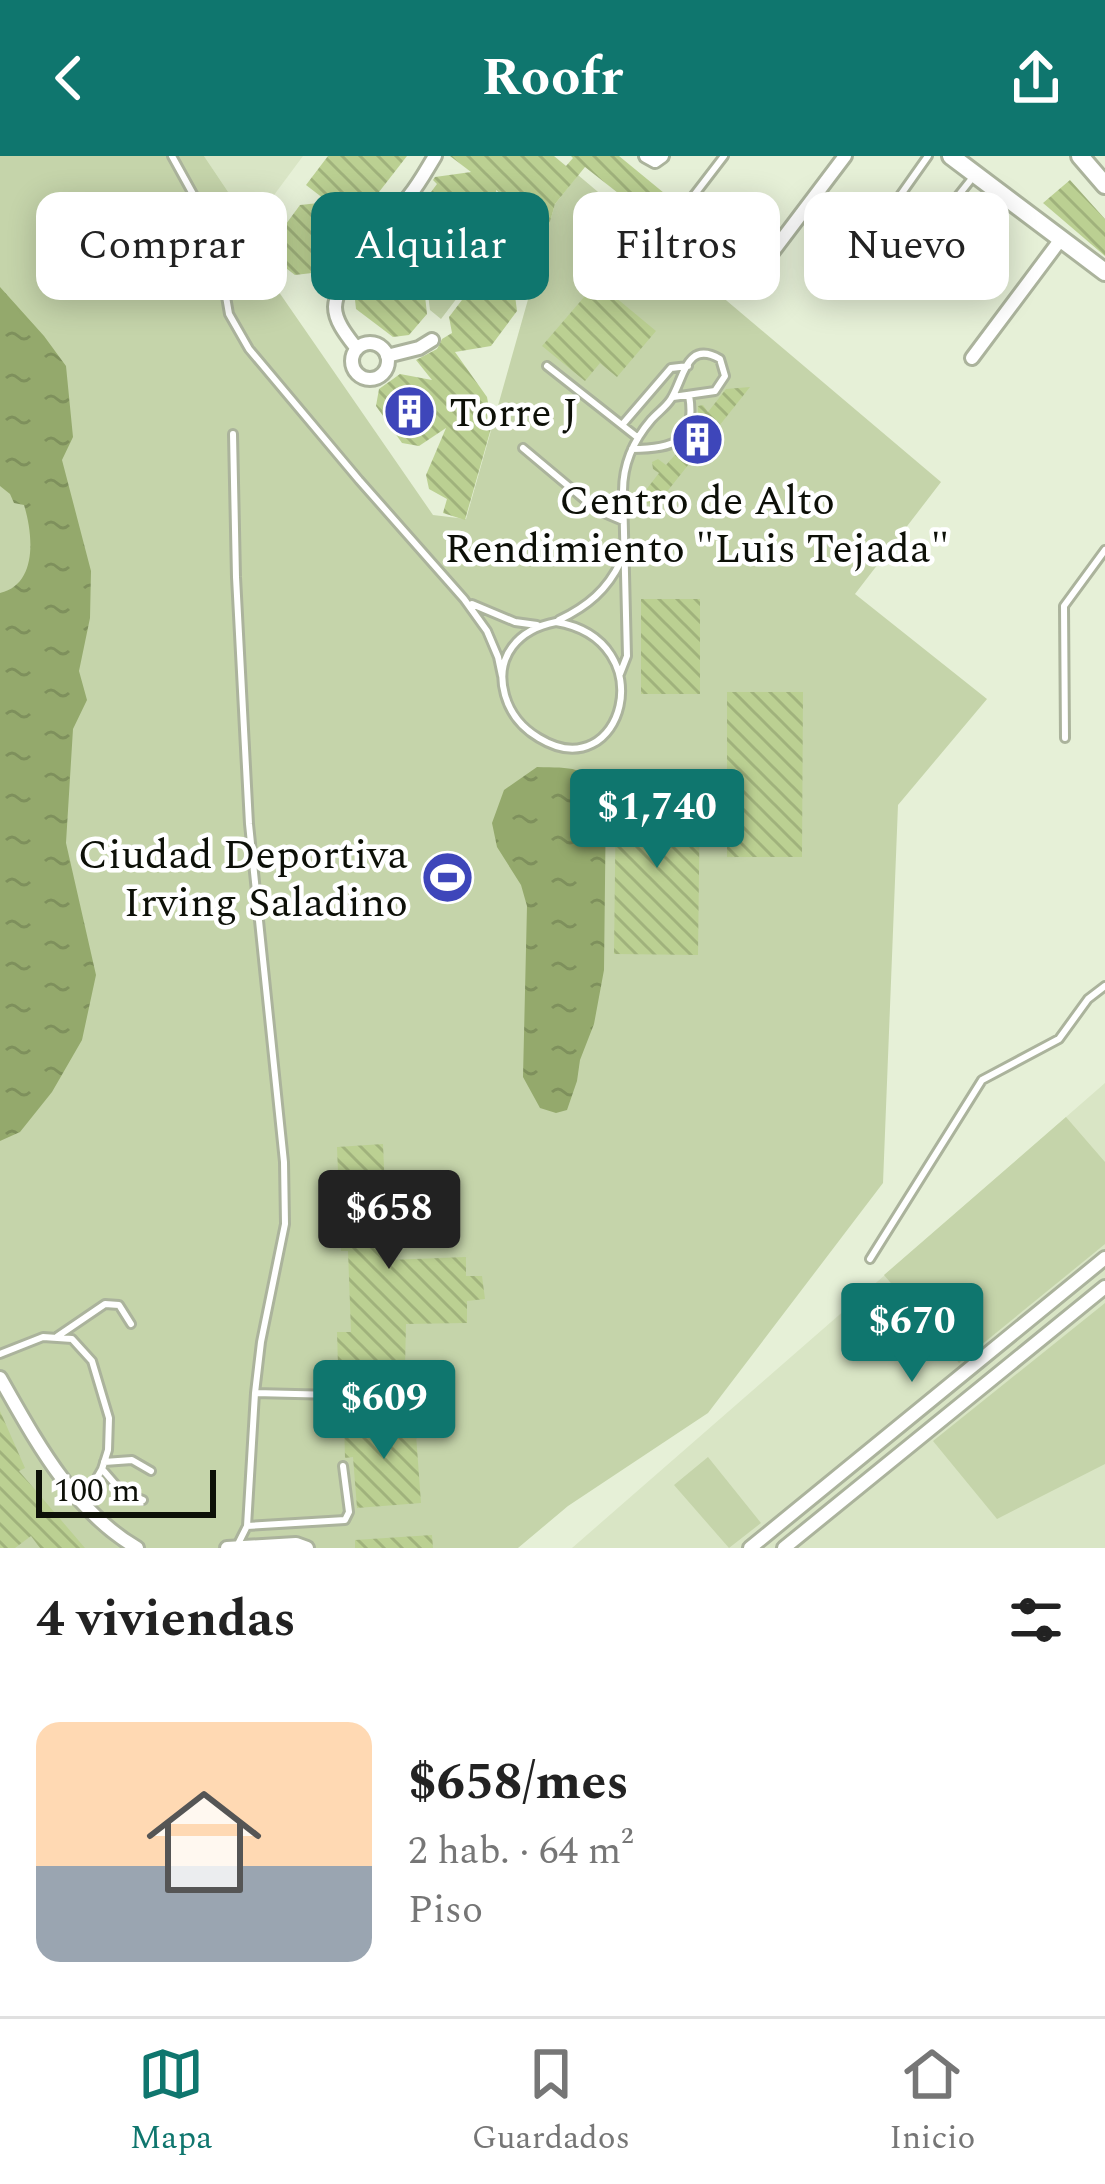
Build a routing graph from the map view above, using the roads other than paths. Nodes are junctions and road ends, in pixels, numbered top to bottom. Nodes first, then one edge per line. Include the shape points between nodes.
1 (172, 156) edge
2 (435, 156) edge
3 (646, 156) edge
4 (662, 156) edge
5 (724, 156) edge
6 (845, 156) edge
7 (928, 156) edge
8 (951, 156) edge
9 (1080, 156) edge
10 (975, 174) junction
11 (1105, 185) edge
12 (412, 192) edge
13 (696, 192) edge
14 (1061, 239) junction
15 (780, 242) edge
16 (1105, 272) edge
17 (336, 300) edge
18 (425, 347) dead end
19 (357, 349) junction
20 (387, 356) junction
21 (971, 358) dead end
22 (547, 366) dead end
23 (688, 366) junction
24 (689, 395) junction
25 (674, 397) junction
26 (622, 425) junction
27 (232, 434) dead end
28 (637, 437) junction
29 (523, 448) dead end
30 (632, 449) junction
31 (623, 521) junction
32 (1105, 550) edge
33 (623, 557) junction
34 (464, 598) junction
35 (556, 622) junction
36 (537, 625) junction
37 (620, 674) junction
38 (502, 676) junction
39 (1065, 738) dead end
40 (1105, 986) edge
41 (870, 1258) dead end
42 (1105, 1258) edge
43 (1105, 1287) edge
44 (131, 1324) dead end
45 (55, 1338) junction
46 (0, 1354) edge
47 (0, 1378) edge
48 (255, 1393) junction
49 (416, 1397) dead end
50 (103, 1465) junction
51 (343, 1466) dead end
52 (151, 1471) dead end
53 (143, 1500) dead end
54 (82, 1502) junction
55 (247, 1526) junction
56 (232, 1547) edge
57 (136, 1548) edge
58 (308, 1548) edge
59 (750, 1548) edge
60 (784, 1548) edge

1 - 34 lane via 205,214 229,314 249,349
2 - 12 street
3 - 4 street
5 - 13 lane
6 - 15 street
7 - 10 lane via 872,238 900,260
8 - 10 main road
9 - 11 main road
10 - 14 main road
14 - 16 main road
14 - 21 street
17 - 19 street via 335,315
18 - 20 street
19 - 20 street via 378,345
19 - 20 street via 354,370 367,379 379,377
22 - 26 lane
23 - 24 lane via 694,355 713,354 725,376 715,391
23 - 25 lane
23 - 26 lane via 671,368
24 - 25 lane
24 - 30 lane via 686,435 661,448
25 - 28 lane
26 - 28 lane
27 - 48 lane via 249,824 285,1224
28 - 30 lane
29 - 31 lane via 597,510
30 - 31 lane
31 - 33 lane
32 - 39 lane via 1064,606
33 - 35 lane via 605,589
33 - 37 lane via 627,656
34 - 36 lane
34 - 38 lane via 487,631
35 - 36 lane
35 - 37 lane via 588,632
36 - 38 lane via 511,647
37 - 38 lane via 610,730 565,747 518,720
40 - 41 lane via 1059,1039 982,1080
42 - 59 street
43 - 60 street
44 - 45 lane via 119,1305 105,1304
45 - 46 lane
45 - 50 lane via 72,1339 92,1360 109,1418
47 - 54 street
48 - 49 lane
48 - 55 lane
50 - 52 lane via 132,1460
50 - 53 lane via 121,1491
50 - 54 lane
51 - 55 lane via 345,1520
54 - 57 street
55 - 56 lane
56 - 58 street

